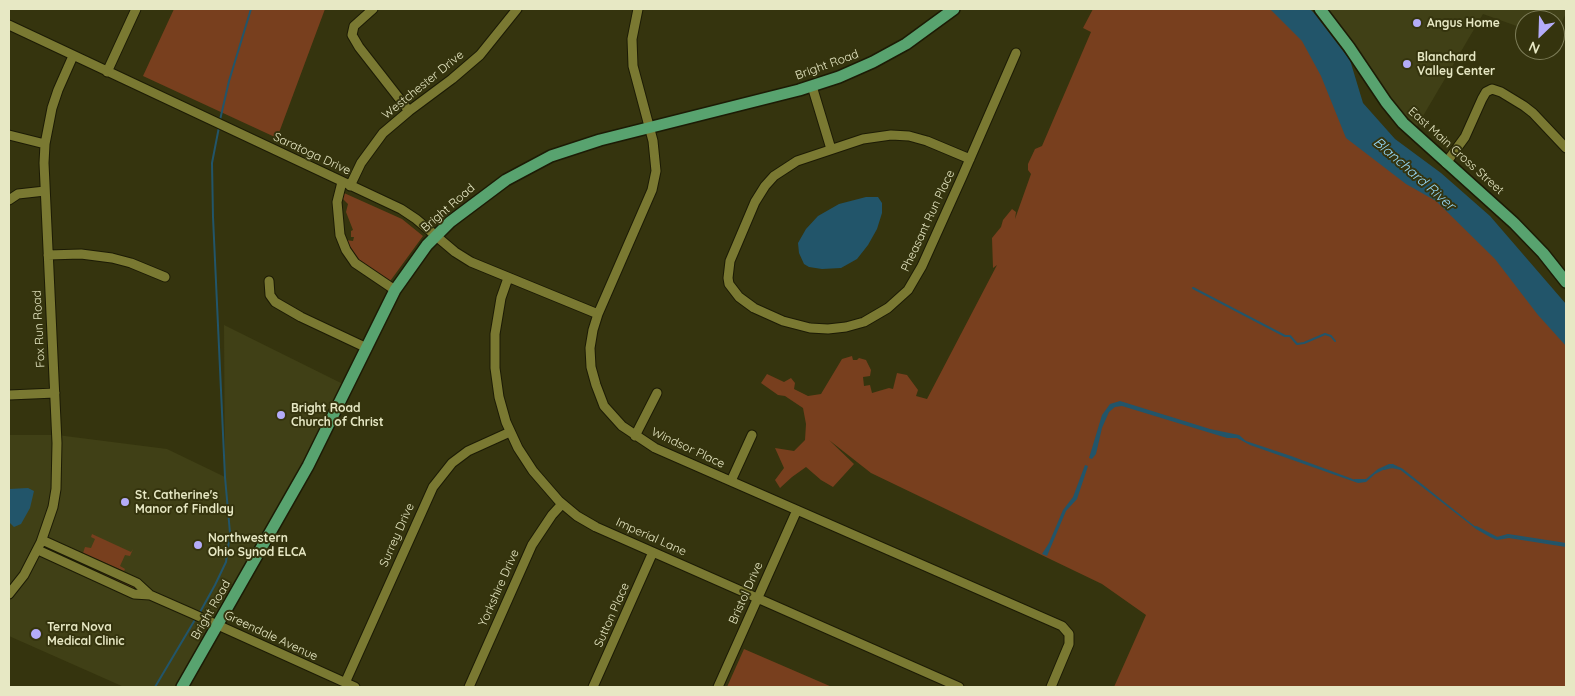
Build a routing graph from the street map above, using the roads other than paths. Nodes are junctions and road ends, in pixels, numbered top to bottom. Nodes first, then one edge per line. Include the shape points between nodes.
1 (136, 9) edge
2 (373, 9) edge
3 (517, 9) edge
4 (638, 9) edge
5 (954, 9) edge
6 (1320, 9) edge
7 (9, 25) edge
8 (1016, 53) dead end
9 (73, 56) junction
10 (107, 72) junction
11 (812, 86) junction
12 (409, 111) junction
13 (649, 128) junction
14 (9, 135) edge
15 (45, 144) junction
16 (1566, 148) edge
17 (831, 149) junction
18 (970, 160) junction
19 (1446, 163) junction
20 (346, 184) junction
21 (45, 191) junction
22 (9, 200) edge
23 (435, 235) junction
24 (48, 255) junction
25 (165, 277) dead end
26 (508, 278) junction
27 (269, 281) dead end
28 (1566, 282) edge
29 (395, 290) junction
30 (598, 314) junction
31 (367, 348) junction
32 (54, 393) junction
33 (657, 393) dead end
34 (9, 395) edge
35 (510, 432) junction
36 (752, 435) dead end
37 (635, 436) junction
38 (731, 482) junction
39 (562, 504) junction
40 (797, 510) junction
41 (42, 540) junction
42 (38, 550) junction
43 (653, 552) junction
44 (9, 594) edge
45 (150, 595) junction
46 (757, 598) junction
47 (218, 625) junction
48 (345, 683) junction
49 (182, 687) edge
50 (355, 687) edge
51 (468, 687) edge
52 (593, 687) edge
53 (718, 687) edge
54 (959, 687) edge
55 (1052, 687) edge

1 - 10 street
2 - 12 street via 357,22 352,35
3 - 12 street, Westchester Drive via 480,55
4 - 13 street, Windsor Place via 632,38 633,66
5 - 11 main road, Bright Road via 890,53
6 - 19 main road, East Main Cross Street via 1394,113
7 - 9 street, Saratoga Drive
8 - 18 street, Pheasant Run Place
9 - 10 street, Saratoga Drive
9 - 15 street, Fox Run Road via 52,108
10 - 20 street, Saratoga Drive
11 - 13 main road, Bright Road
11 - 17 street
12 - 20 street, Westchester Drive via 377,140
13 - 23 main road, Bright Road via 578,146 534,164 491,190
13 - 30 street, Windsor Place via 656,158 652,190
14 - 15 street
15 - 21 street, Fox Run Road
16 - 19 street via 1533,113 1506,94 1492,89 1486,92 1465,137
17 - 18 street, Pheasant Run Place via 873,137 900,135 927,141
17 - 18 street, Pheasant Run Place via 789,165 765,186 743,227 728,271 729,284 746,303 783,321 819,329 864,322 888,308 908,290
19 - 28 main road, East Main Cross Street via 1514,223 1544,253
20 - 23 street, Saratoga Drive via 409,214
20 - 29 street, Westchester Drive via 337,202 340,235 346,250 355,263
21 - 22 street via 18,194
21 - 24 street, Fox Run Road
23 - 26 street, Saratoga Drive via 463,258
23 - 29 main road, Bright Road
24 - 25 street via 81,254 112,258
24 - 32 street, Fox Run Road
26 - 30 street, Saratoga Drive
26 - 35 street, Imperial Lane via 499,311 494,352 499,397
27 - 31 street via 270,295 283,308
29 - 31 main road, Bright Road
30 - 37 street, Windsor Place via 590,348 596,385 609,413
31 - 47 main road, Bright Road via 308,466
32 - 34 street
32 - 41 street, Fox Run Road via 56,489
33 - 37 street
35 - 39 street, Imperial Lane via 533,471
35 - 48 street, Surrey Drive via 468,451 452,463 433,488
36 - 38 street
37 - 38 street, Windsor Place
38 - 40 street, Windsor Place
39 - 43 street, Imperial Lane via 596,527
39 - 51 street, Yorkshire Drive via 532,545
40 - 46 street, Bristol Drive
40 - 55 street, Windsor Place via 1062,626 1069,634 1069,644
41 - 42 street, Fox Run Road
41 - 45 street, Greendale Avenue via 138,584
42 - 44 street, Fox Run Road
42 - 45 street, Greendale Avenue via 134,594
43 - 46 street, Imperial Lane
43 - 52 street, Sutton Place
45 - 47 street, Greendale Avenue
46 - 53 street, Bristol Drive
46 - 54 street, Imperial Lane
47 - 48 street, Greendale Avenue
47 - 49 main road, Bright Road
48 - 50 street, Greendale Avenue

